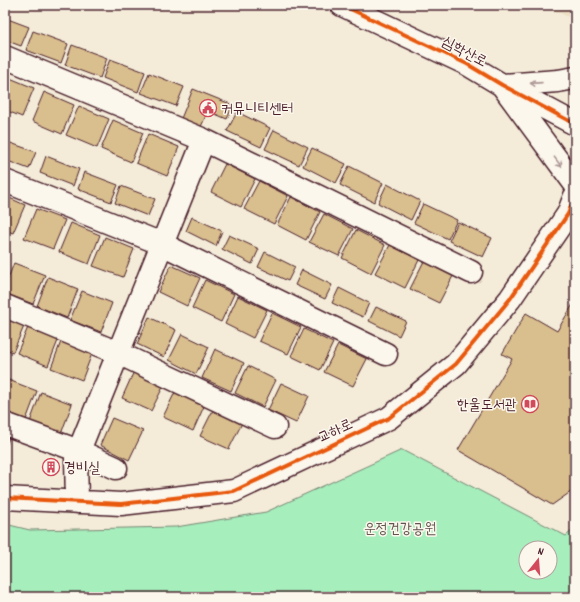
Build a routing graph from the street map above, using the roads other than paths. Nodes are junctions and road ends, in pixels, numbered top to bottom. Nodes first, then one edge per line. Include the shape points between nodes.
1 (342, 5) edge
2 (5, 57) edge
3 (575, 78) edge
4 (502, 85) junction
5 (575, 124) edge
6 (204, 140) junction
7 (5, 182) edge
8 (575, 184) edge
9 (575, 196) edge
10 (162, 244) junction
11 (471, 272) dead end
12 (5, 306) edge
13 (118, 353) junction
14 (386, 354) dead end
15 (5, 424) edge
16 (275, 428) dead end
17 (79, 451) junction
18 (116, 468) dead end
19 (5, 498) edge
20 (77, 502) junction

1 - 4 street, 심학산로 via 467,64
2 - 6 street
3 -> 4 street
4 - 5 street, 심학산로
4 -> 8 street
6 - 10 street
6 - 11 street
7 - 10 street
9 - 20 street, 교하로 via 568,214 510,299 456,364 389,418 234,491 121,504
10 - 13 street
10 - 14 street
12 - 13 street
13 - 16 street
13 - 17 street
15 - 17 street
17 - 18 street
17 - 20 street via 76,458
19 - 20 street, 교하로

